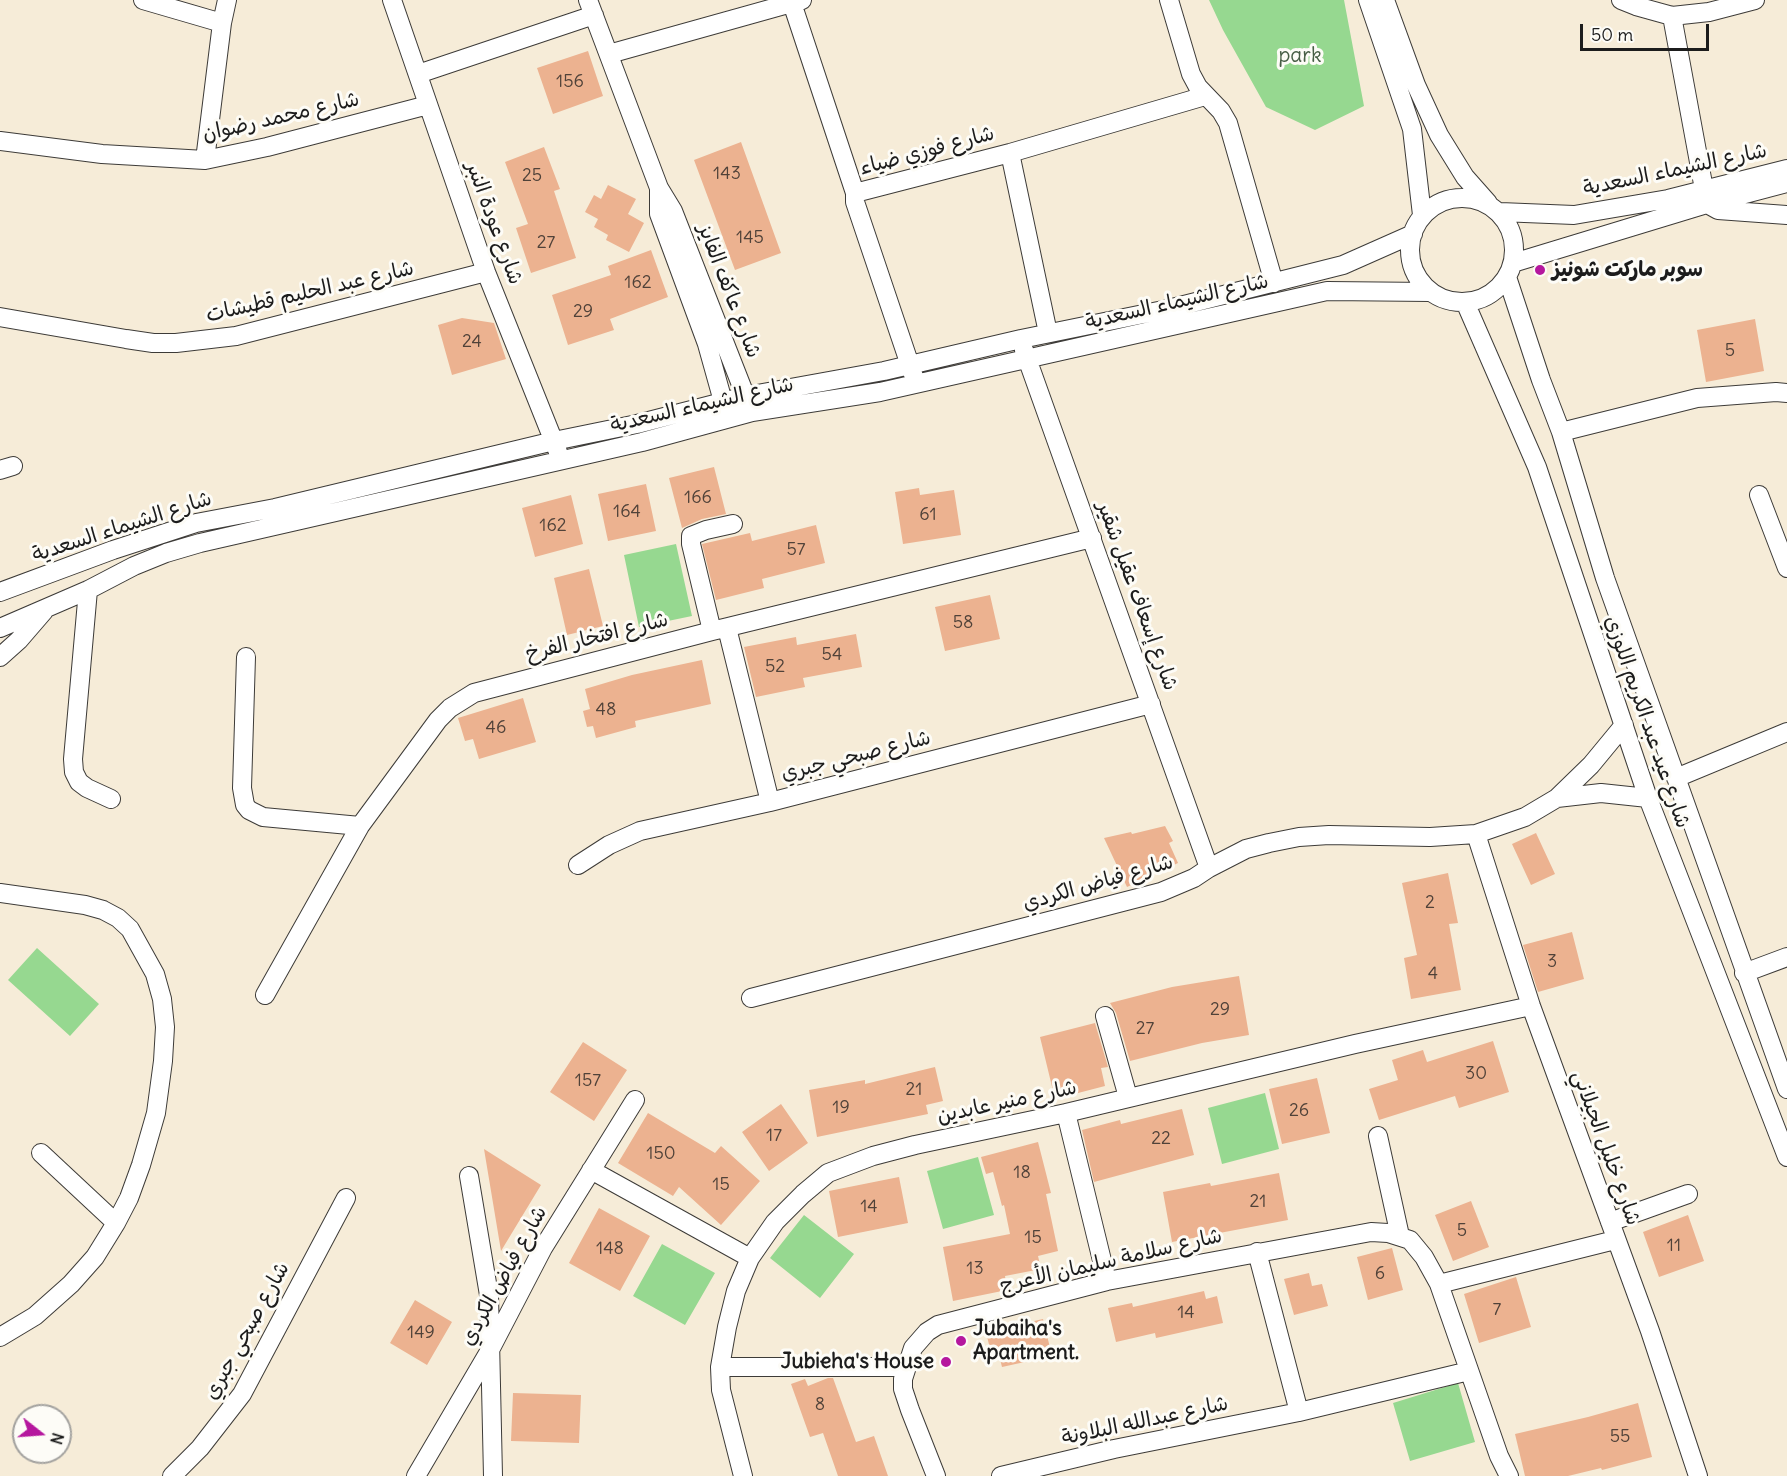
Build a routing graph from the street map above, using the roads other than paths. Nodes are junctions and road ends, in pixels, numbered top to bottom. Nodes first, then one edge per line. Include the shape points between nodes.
1 (143, 0) edge
2 (227, 0) edge
3 (392, 0) edge
4 (1168, 0) edge
5 (1368, 0) edge
6 (1385, 0) edge
7 (1621, 0) edge
8 (1755, 0) edge
9 (795, 1) edge
10 (591, 8) edge
11 (1672, 16) junction
12 (222, 24) junction
13 (609, 54) junction
14 (418, 74) junction
15 (1205, 96) junction
16 (428, 105) junction
17 (0, 141) edge
18 (1010, 153) junction
19 (205, 160) junction
20 (1787, 168) edge
21 (1787, 183) edge
22 (659, 188) junction
23 (855, 193) junction
24 (1705, 197) junction
25 (1494, 208) junction
26 (1422, 215) junction
27 (1787, 215) edge
28 (1413, 234) junction
29 (1510, 270) junction
30 (486, 272) junction
31 (1274, 283) junction
32 (1431, 292) junction
33 (1465, 303) junction
34 (0, 317) edge
35 (1048, 333) junction
36 (1021, 339) junction
37 (1026, 360) junction
38 (910, 365) junction
39 (916, 384) junction
40 (1787, 393) edge
41 (749, 404) junction
42 (726, 410) junction
43 (1561, 432) junction
44 (554, 441) junction
45 (560, 459) junction
46 (1759, 495) dead end
47 (733, 524) dead end
48 (1092, 538) junction
49 (125, 546) junction
50 (134, 566) junction
51 (1787, 568) edge
52 (30, 582) junction
53 (0, 588) edge
54 (88, 590) junction
55 (0, 592) edge
56 (48, 606) junction
57 (0, 628) edge
58 (719, 630) junction
59 (0, 657) edge
60 (246, 657) dead end
61 (1151, 704) junction
62 (1624, 725) junction
63 (1787, 732) edge
64 (1676, 778) junction
65 (1557, 798) junction
66 (1648, 798) junction
67 (111, 799) dead end
68 (770, 801) junction
69 (360, 826) junction
70 (1476, 834) junction
71 (578, 865) dead end
72 (1209, 868) junction
73 (0, 893) edge
74 (1787, 957) edge
75 (1744, 973) junction
76 (265, 995) dead end
77 (751, 998) dead end
78 (1531, 1006) junction
79 (1105, 1016) dead end
80 (1787, 1089) edge
81 (1128, 1097) junction
82 (635, 1100) dead end
83 (1066, 1113) junction
84 (1378, 1136) dead end
85 (41, 1153) dead end
86 (1787, 1157) edge
87 (591, 1170) junction
88 (469, 1176) dead end
89 (1688, 1194) dead end
90 (346, 1198) dead end
91 (1610, 1222) junction
92 (116, 1223) junction
93 (1400, 1236) junction
94 (1615, 1240) junction
95 (1257, 1252) junction
96 (750, 1258) junction
97 (1107, 1281) junction
98 (1439, 1284) junction
99 (0, 1337) edge
100 (490, 1350) junction
101 (720, 1367) junction
102 (905, 1367) junction
103 (1468, 1371) junction
104 (1299, 1412) junction
105 (172, 1476) edge
106 (416, 1476) edge
107 (493, 1476) edge
108 (742, 1476) edge
109 (936, 1476) edge
110 (1001, 1476) edge
111 (1509, 1476) edge
112 (1698, 1476) edge

1 - 12 street
2 - 12 street
3 - 14 street, شارع عودة النبر
4 - 15 street via 1191,74
5 - 26 street via 1412,129
6 - 25 street via 1439,135 1465,177
7 - 11 street
8 - 11 street via 1709,12
9 - 13 street
9 - 23 street, شارع فوزي ضياء
10 - 13 street, شارع عاكف الفايز
10 - 14 street
11 - 24 street
12 - 19 street
13 - 22 street, شارع عاكف الفايز
14 - 16 street, شارع عودة النبر
15 - 18 street, شارع فوزي ضياء
15 - 31 street via 1228,123
16 - 19 street, شارع محمد رضوان
16 - 30 street, شارع عودة النبر
17 - 19 street, شارع محمد رضوان via 102,154
18 - 23 street, شارع فوزي ضياء
18 - 35 street
20 - 24 street, شارع الشيماء السعدية
21 - 24 street, شارع الشيماء السعدية
22 - 41 street, شارع عاكف الفايز via 674,211
22 - 42 street, شارع عاكف الفايز via 659,214 707,344
23 - 38 street
24 - 25 street, شارع الشيماء السعدية via 1668,199 1574,215
24 - 27 street via 1711,208 1718,210
24 - 29 street, شارع الشيماء السعدية
25 - 26 street via 1476,199 1454,198
25 - 29 street via 1508,223 1513,236 1515,249
26 - 28 street
28 - 31 street, شارع الشيماء السعدية via 1342,265
28 - 32 street via 1413,268
29 - 33 street via 1496,290
29 - 43 street, شارع عيد عبد الكريم اللوزي via 1541,380
30 - 34 street, شارع عبد الحليم قطيشات via 236,336 176,343 153,343
30 - 44 street, شارع عودة النبر
31 - 35 street, شارع الشيماء السعدية
32 - 33 street via 1448,301
32 - 37 street, شارع الشيماء السعدية via 1327,291
33 - 62 street, شارع عيد عبد الكريم اللوزي via 1537,467
35 - 36 street, شارع الشيماء السعدية
36 - 37 street, شارع إسعاف عقيل شقير
36 - 38 street, شارع الشيماء السعدية
37 - 39 street, شارع الشيماء السعدية
37 - 48 street, شارع إسعاف عقيل شقير
38 - 39 street
38 - 41 street, شارع الشيماء السعدية
39 - 41 street, شارع الشيماء السعدية via 880,392
40 - 43 street via 1697,398
41 - 42 street, شارع الشيماء السعدية
42 - 44 street, شارع الشيماء السعدية
42 - 45 street, شارع الشيماء السعدية via 642,442
43 - 64 street, شارع عيد عبد الكريم اللوزي via 1605,578
44 - 45 street, شارع عودة النبر
44 - 49 street, شارع الشيماء السعدية via 320,498 196,523
45 - 50 street, شارع الشيماء السعدية via 200,543
46 - 51 street
47 - 58 street via 691,536
48 - 58 street, شارع افتخار الفرخ
48 - 61 street, شارع إسعاف عقيل شقير
49 - 50 street
49 - 52 street, شارع الشيماء السعدية
50 - 54 street, شارع الشيماء السعدية
52 - 53 street
52 - 55 street, شارع الشيماء السعدية
54 - 56 street, شارع الشيماء السعدية
54 - 67 street via 74,772 87,788
56 - 57 street, شارع الشيماء السعدية
56 - 59 street
58 - 68 street
58 - 69 street, شارع افتخار الفرخ via 474,693 438,720
60 - 69 street via 242,788 245,805 263,817
61 - 68 street, شارع صبحي جبري
61 - 72 street, شارع إسعاف عقيل شقير
62 - 65 street, شارع فياض الكردي
62 - 66 street, شارع عيد عبد الكريم اللوزي
63 - 64 street
64 - 75 street, شارع عيد عبد الكريم اللوزي
65 - 66 street, شارع فياض الكردي via 1601,793
65 - 70 street, شارع فياض الكردي via 1525,817
66 - 86 street, شارع عيد عبد الكريم اللوزي
68 - 71 street, شارع صبحي جبري via 640,831
69 - 76 street, شارع افتخار الفرخ
70 - 72 street, شارع فياض الكردي via 1299,837 1246,849
70 - 78 street, شارع خليل الجيلاني
72 - 77 street, شارع فياض الكردي via 1161,892
73 - 92 street via 85,905 118,918 130,929 155,974 165,1027 156,1113 129,1198
74 - 75 street
75 - 80 street, شارع عيد عبد الكريم اللوزي
78 - 81 street, شارع منير عابدين
78 - 91 street, شارع خليل الجيلاني
79 - 81 street
81 - 83 street, شارع منير عابدين
82 - 87 street, شارع فياض الكردي
83 - 96 street, شارع منير عابدين via 915,1145 828,1173 775,1222
83 - 97 street
84 - 93 street
85 - 92 street
87 - 96 street
87 - 100 street, شارع فياض الكردي via 543,1248
88 - 100 street via 489,1295
89 - 91 street
90 - 105 street, شارع صبحي جبري via 242,1394 200,1448
91 - 94 street, شارع خليل الجيلاني
92 - 99 street via 95,1257 71,1284 35,1316
93 - 95 street, شارع سلامة سليمان الأعرج via 1371,1232
93 - 98 street via 1416,1247
94 - 98 street
94 - 112 street, شارع خليل الجيلاني
95 - 97 street, شارع سلامة سليمان الأعرج
95 - 104 street
96 - 101 street, شارع منير عابدين via 731,1309
97 - 102 street, شارع سلامة سليمان الأعرج via 938,1325 920,1339
98 - 103 street
100 - 106 street, شارع فياض الكردي
100 - 107 street
101 - 102 street
101 - 108 street, شارع منير عابدين via 721,1390
102 - 109 street, شارع سلامة سليمان الأعرج via 903,1389
103 - 104 street, شارع عبدالله البلاونة
103 - 111 street
104 - 110 street, شارع عبدالله البلاونة

